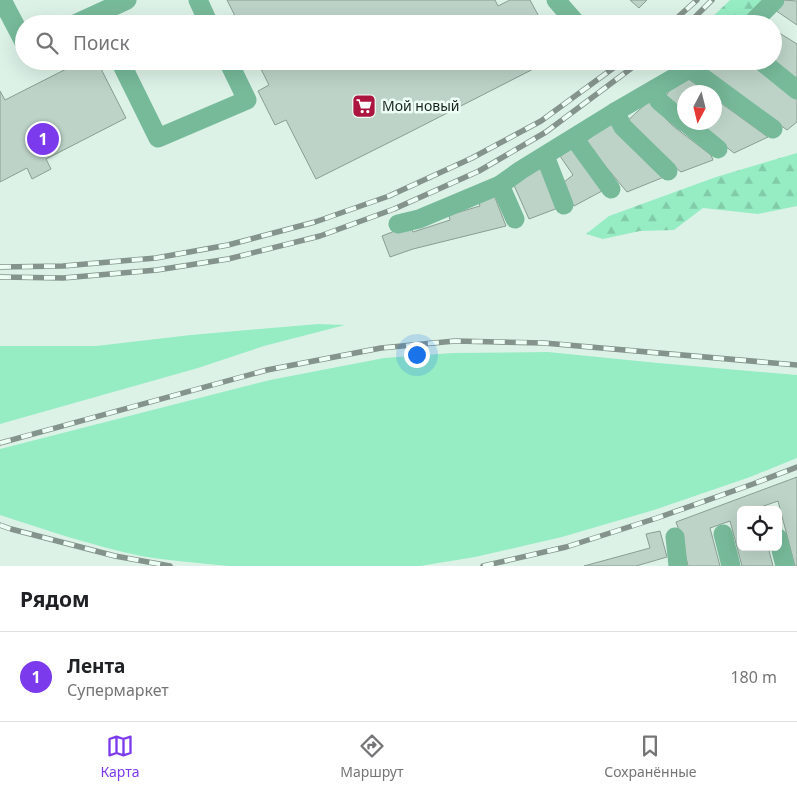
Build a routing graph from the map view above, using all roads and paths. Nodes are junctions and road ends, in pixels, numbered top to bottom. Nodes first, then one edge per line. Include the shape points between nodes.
1 (2, 0) edge
2 (127, 0) edge
3 (198, 0) edge
4 (556, 0) edge
5 (775, 0) edge
6 (106, 15) edge
7 (205, 15) edge
8 (569, 15) edge
9 (760, 15) edge
10 (15, 25) edge
11 (124, 70) edge
12 (232, 70) edge
13 (688, 70) edge
14 (703, 70) edge
15 (772, 70) edge
16 (655, 89) junction
17 (797, 90) edge
18 (615, 112) junction
19 (677, 116) edge
20 (773, 129) dead end
21 (695, 130) edge
22 (574, 138) junction
23 (718, 149) dead end
24 (545, 156) junction
25 (668, 171) dead end
26 (500, 185) junction
27 (610, 189) dead end
28 (564, 205) dead end
29 (515, 219) dead end
30 (398, 224) dead end
31 (723, 534) dead end
32 (675, 537) dead end
33 (781, 551) edge
34 (672, 564) edge
35 (732, 566) edge
36 (785, 566) edge

1 - 10 lane
2 - 6 lane
3 - 7 lane
4 - 8 lane
5 - 9 lane
11 - 12 lane via 158,138 247,100
13 - 16 lane
14 - 20 lane
15 - 17 lane
16 - 18 lane
16 - 19 lane via 659,101
18 - 22 lane
18 - 25 lane via 623,127
21 - 23 lane
22 - 24 lane
22 - 27 lane
24 - 26 lane
24 - 28 lane
26 - 29 lane
26 - 30 lane via 419,219
31 - 35 lane
32 - 34 lane
33 - 36 lane

